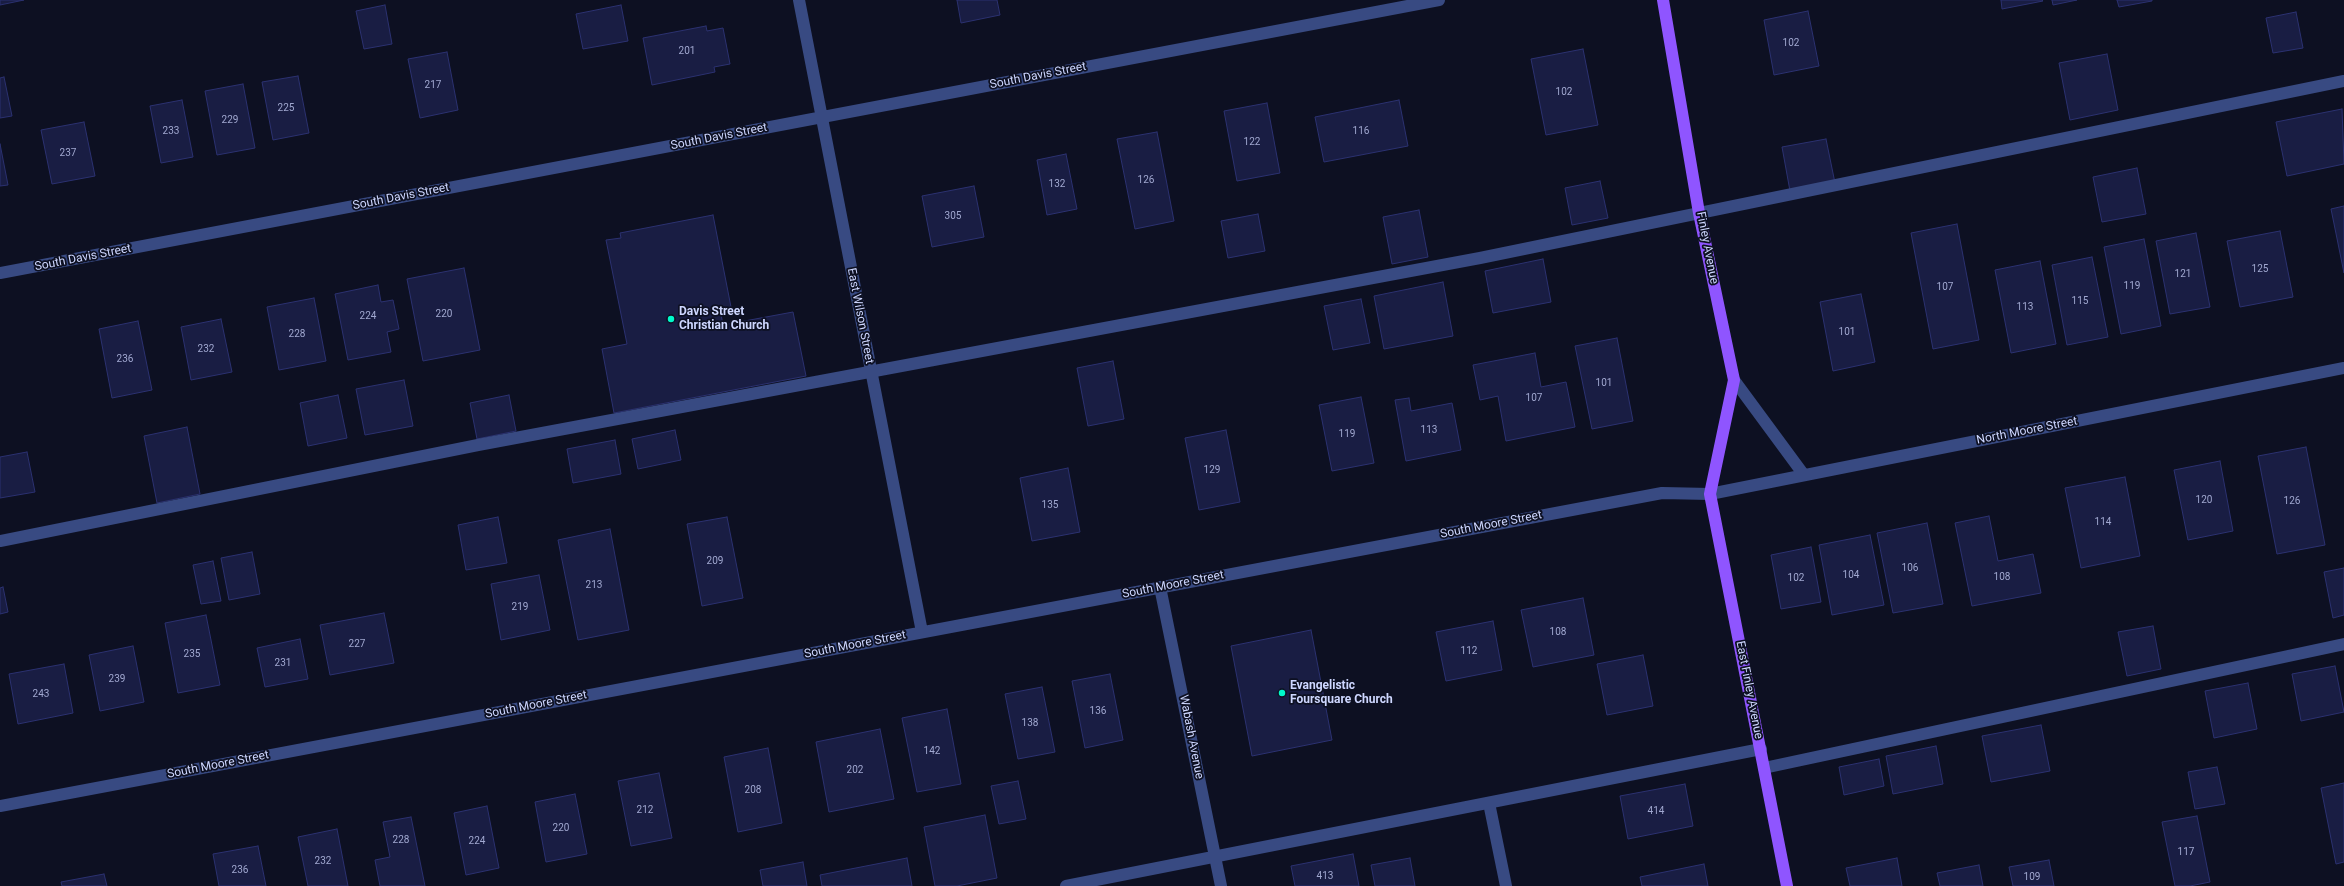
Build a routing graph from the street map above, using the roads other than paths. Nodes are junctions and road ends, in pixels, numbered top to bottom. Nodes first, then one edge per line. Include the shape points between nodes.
1 (799, 0) edge
2 (1439, 0) edge
3 (1663, 0) edge
4 (2344, 81) edge
5 (822, 118) junction
6 (1700, 213) junction
7 (0, 273) edge
8 (2344, 368) edge
9 (871, 372) junction
10 (1734, 380) junction
11 (1804, 475) junction
12 (1710, 494) junction
13 (0, 541) edge
14 (1160, 587) junction
15 (922, 632) junction
16 (2344, 644) edge
17 (1761, 749) junction
18 (1764, 768) junction
19 (1489, 803) junction
20 (0, 806) edge
21 (1215, 858) junction
22 (1066, 886) edge
23 (1221, 886) edge
24 (1506, 886) edge
25 (1788, 886) edge

1 - 5 street, East Wilson Street
2 - 5 street, South Davis Street
3 - 6 main road, Finley Avenue
4 - 6 street
5 - 7 street, South Davis Street
5 - 9 street, East Wilson Street
6 - 9 street via 1473,259
6 - 10 main road, Finley Avenue
8 - 11 street, North Moore Street
9 - 13 street via 470,447
9 - 15 street, East Wilson Street
10 - 11 street
10 - 12 main road, Finley Avenue
11 - 12 street, North Moore Street
12 - 14 street, South Moore Street via 1662,493
12 - 17 main road, East Finley Avenue
14 - 15 street, South Moore Street
14 - 21 street, Wabash Avenue
15 - 20 street, South Moore Street
16 - 18 street
17 - 18 main road, East Finley Avenue
17 - 19 street
18 - 25 main road, East Finley Avenue
19 - 21 street
19 - 24 street
21 - 22 street
21 - 23 street, Wabash Avenue

